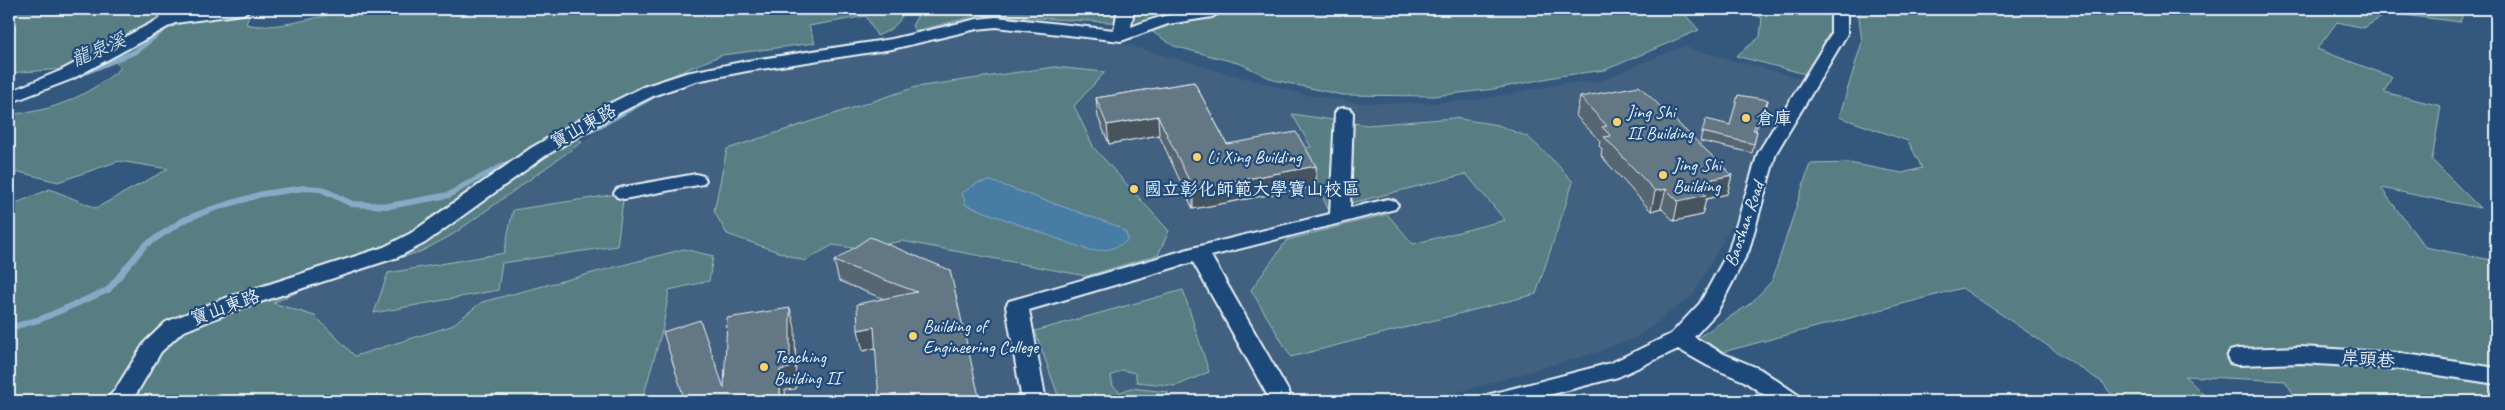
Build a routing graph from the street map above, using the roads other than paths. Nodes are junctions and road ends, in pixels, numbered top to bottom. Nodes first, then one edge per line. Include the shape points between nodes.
1 (244, 9) edge
2 (1126, 9) edge
3 (1839, 9) edge
4 (1212, 12) dead end
5 (167, 14) edge
6 (1121, 36) junction
7 (9, 98) edge
8 (1344, 113) dead end
9 (696, 180) dead end
10 (624, 193) dead end
11 (1388, 205) dead end
12 (1340, 217) junction
13 (1198, 253) junction
14 (1679, 339) junction
15 (2238, 357) dead end
16 (2496, 376) edge
17 (1278, 394) dead end
18 (117, 401) edge
19 (1034, 401) edge
20 (1496, 401) edge
21 (1790, 401) edge

1 - 5 street
2 - 6 street
3 - 14 street, Baoshan Road via 1839,34 1767,153 1739,250 1709,308
4 - 6 street via 1164,20
5 - 7 street via 66,75
6 - 18 street, 寶山東路 via 996,22 978,24 892,44 692,77 648,91 538,152 418,238 391,252 228,305 174,327 153,347
8 - 12 street
9 - 10 street
11 - 12 street
12 - 13 street
13 - 17 street
13 - 19 street via 1016,306
14 - 20 street, Baoshan Road via 1618,369
14 - 21 street via 1752,375
15 - 16 street, 岸頭巷 via 2301,355 2399,361

